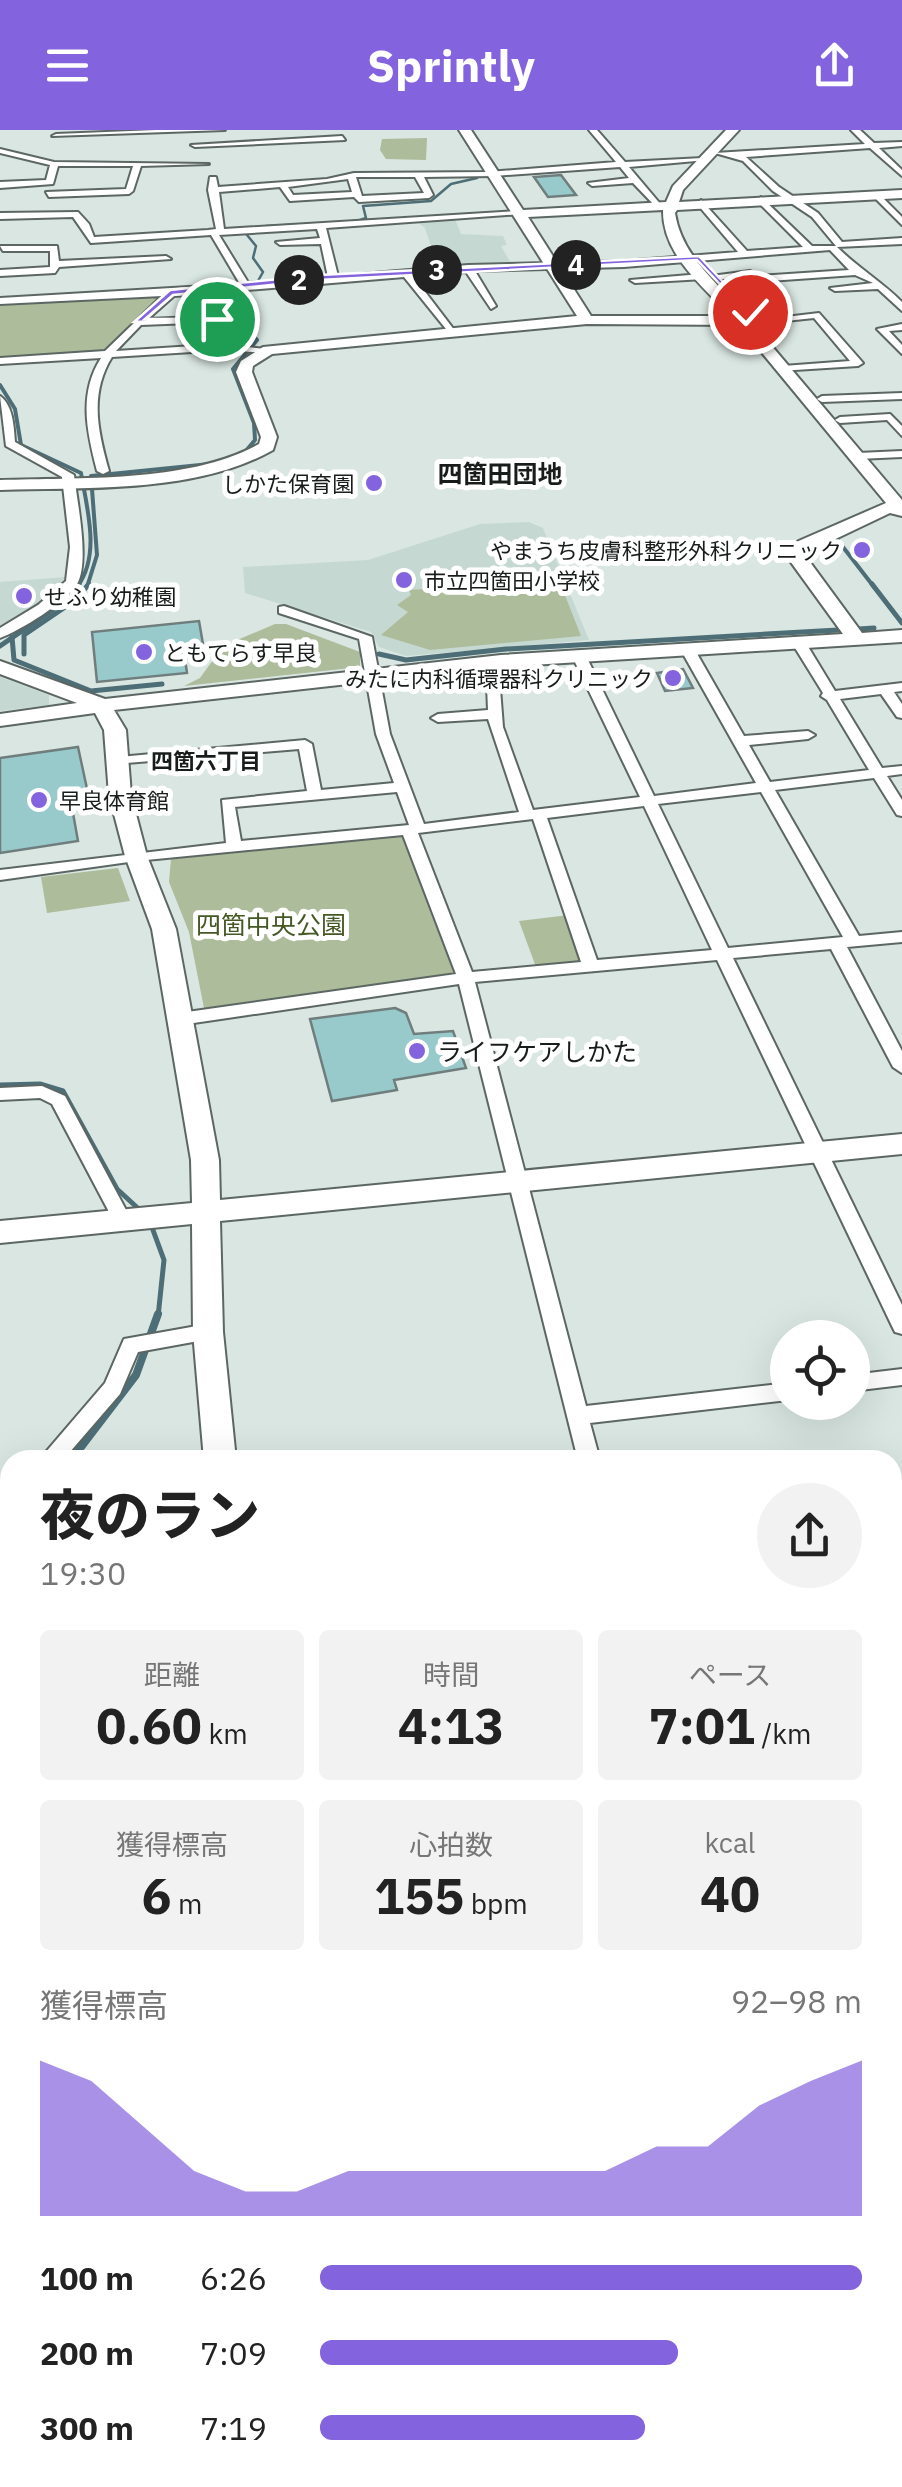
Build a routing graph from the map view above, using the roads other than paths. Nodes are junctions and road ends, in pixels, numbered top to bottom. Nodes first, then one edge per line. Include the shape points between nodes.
1 (221, 130) edge
2 (465, 130) edge
3 (592, 130) edge
4 (733, 130) edge
5 (742, 130) edge
6 (855, 130) edge
7 (190, 131) edge
8 (56, 133) edge
9 (343, 134) edge
10 (902, 144) edge
11 (194, 145) junction
12 (873, 145) junction
13 (337, 148) dead end
14 (0, 151) edge
15 (727, 154) junction
16 (703, 160) junction
17 (52, 163) junction
18 (138, 164) junction
19 (204, 164) junction
20 (621, 164) junction
21 (351, 173) junction
22 (493, 173) junction
23 (418, 174) junction
24 (902, 174) edge
25 (196, 176) dead end
26 (210, 176) junction
27 (133, 178) junction
28 (144, 178) dead end
29 (634, 180) junction
30 (50, 182) junction
31 (592, 182) dead end
32 (283, 184) junction
33 (0, 185) edge
34 (212, 190) junction
35 (80, 193) junction
36 (49, 194) junction
37 (354, 194) junction
38 (902, 194) edge
39 (877, 195) junction
40 (794, 198) junction
41 (761, 200) junction
42 (701, 204) junction
43 (671, 205) junction
44 (47, 214) junction
45 (75, 214) junction
46 (518, 214) junction
47 (22, 215) junction
48 (0, 216) edge
49 (369, 222) junction
50 (902, 222) edge
51 (322, 225) junction
52 (0, 227) edge
53 (216, 230) junction
54 (158, 237) junction
55 (91, 240) junction
56 (373, 240) dead end
57 (327, 241) junction
58 (902, 241) edge
59 (280, 242) dead end
60 (2, 245) edge
61 (804, 249) junction
62 (764, 252) junction
63 (739, 254) junction
64 (692, 258) junction
65 (56, 264) junction
66 (624, 264) junction
67 (552, 266) junction
68 (468, 268) junction
69 (406, 272) junction
70 (856, 272) junction
71 (0, 273) edge
72 (750, 274) junction
73 (825, 274) junction
74 (333, 277) junction
75 (709, 277) junction
76 (789, 277) junction
77 (635, 280) junction
78 (170, 286) junction
79 (246, 287) junction
80 (835, 288) dead end
81 (883, 288) junction
82 (902, 290) edge
83 (651, 292) dead end
84 (0, 301) edge
85 (491, 306) dead end
86 (902, 308) edge
87 (217, 319) dead end
88 (587, 320) junction
89 (751, 321) junction
90 (138, 322) junction
91 (902, 327) edge
92 (450, 331) junction
93 (256, 348) junction
94 (902, 351) edge
95 (105, 355) junction
96 (0, 360) edge
97 (790, 368) junction
98 (902, 396) edge
99 (0, 399) edge
100 (822, 399) junction
101 (840, 420) junction
102 (902, 432) edge
103 (902, 454) edge
104 (863, 456) junction
105 (101, 476) junction
106 (71, 481) junction
107 (0, 485) edge
108 (901, 504) edge
109 (284, 610) dead end
110 (0, 634) edge
111 (902, 636) edge
112 (856, 638) junction
113 (799, 643) junction
114 (689, 652) junction
115 (580, 658) junction
116 (491, 663) junction
117 (0, 666) edge
118 (372, 676) junction
119 (902, 688) edge
120 (886, 689) junction
121 (828, 696) junction
122 (102, 705) junction
123 (494, 714) junction
124 (902, 714) edge
125 (438, 718) dead end
126 (3, 721) edge
127 (808, 735) dead end
128 (741, 741) junction
129 (119, 761) junction
130 (902, 770) edge
131 (876, 773) junction
132 (765, 785) junction
133 (403, 787) junction
134 (315, 795) junction
135 (650, 799) junction
136 (902, 812) edge
137 (533, 814) junction
138 (414, 829) junction
139 (235, 849) junction
140 (136, 856) junction
141 (0, 875) edge
142 (902, 937) edge
143 (846, 943) junction
144 (721, 953) junction
145 (590, 966) junction
146 (466, 978) junction
147 (180, 1019) junction
148 (902, 1067) edge
149 (0, 1094) edge
150 (902, 1144) edge
151 (819, 1155) junction
152 (520, 1184) junction
153 (208, 1215) junction
154 (138, 1218) junction
155 (0, 1232) edge
156 (902, 1326) edge
157 (208, 1332) junction
158 (902, 1377) edge
159 (870, 1381) edge
160 (770, 1393) edge
161 (578, 1416) junction
162 (59, 1450) edge
163 (219, 1450) edge
164 (586, 1450) edge

1 - 7 street
2 - 22 street
3 - 20 street
4 - 16 street
5 - 15 street
6 - 12 street
7 - 8 street
7 - 11 street
8 - 17 street
9 - 11 street
9 - 13 street
10 - 12 street
11 - 19 street
12 - 15 street
12 - 24 street
14 - 17 street
15 - 40 street via 746,159 776,190
15 - 43 street
16 - 20 street
16 - 43 street
17 - 18 street
17 - 30 street
18 - 19 street
18 - 27 street
19 - 26 street
20 - 22 street
20 - 29 street
21 - 23 street
21 - 32 street
21 - 37 street
22 - 23 street
22 - 46 street
23 - 37 street via 429,196
25 - 26 street
26 - 34 street
27 - 28 street
27 - 35 street via 129,191
29 - 31 street
29 - 43 street
30 - 33 street
30 - 36 street
32 - 34 street
32 - 37 street via 290,198
34 - 53 street
35 - 36 street
35 - 45 street via 86,206
36 - 44 street
38 - 39 street
39 - 40 street
39 - 50 street
40 - 41 street
40 - 58 street via 840,245
41 - 42 street
41 - 61 street
42 - 43 street
42 - 63 street
43 - 46 street
43 - 64 street
44 - 45 street
44 - 47 street
45 - 55 street
46 - 49 street
46 - 67 street
47 - 48 street
47 - 52 street via 15,228
49 - 51 street
49 - 56 street
51 - 53 street
51 - 57 street
53 - 54 street
53 - 79 street
54 - 55 street
54 - 65 street via 167,263
55 - 60 street via 14,239
57 - 59 street
57 - 74 street
60 - 65 street via 54,248
61 - 62 street
61 - 70 street via 832,247
61 - 73 street
62 - 63 street
62 - 76 street
63 - 64 street
63 - 72 street
64 - 66 street
64 - 75 street
65 - 71 street via 51,272
66 - 67 street
66 - 77 street
67 - 68 street
67 - 88 street
68 - 69 street
68 - 85 street
69 - 74 street
69 - 92 street
70 - 73 street
70 - 81 street
72 - 75 street
72 - 76 street via 756,280
73 - 76 street
74 - 79 street
75 - 77 street
75 - 89 street
77 - 83 street
78 - 79 street
78 - 84 street
78 - 90 street
80 - 81 street
81 - 82 street
81 - 86 street
87 - 90 street
88 - 89 street
88 - 92 street
89 - 97 street
89 - 97 street via 816,315 858,363
90 - 95 street
91 - 94 street via 882,329
92 - 93 street
93 - 95 street
93 - 105 street via 244,372 267,424 267,446 258,454 219,468
95 - 96 street
95 - 105 street via 93,378 90,431
97 - 100 street
97 - 104 street
98 - 100 street
99 - 106 street via 10,444
100 - 101 street
101 - 102 street via 890,417
101 - 104 street
103 - 104 street
104 - 108 street
105 - 106 street
106 - 107 street
106 - 110 street via 72,582
108 - 112 street via 794,554
109 - 118 street via 365,638
111 - 112 street
112 - 113 street
113 - 114 street
113 - 121 street
114 - 115 street
114 - 128 street
115 - 116 street
115 - 135 street
116 - 118 street
116 - 123 street
117 - 122 street
118 - 122 street
118 - 133 street via 383,734
119 - 120 street
120 - 121 street
120 - 124 street
121 - 131 street
122 - 126 street
122 - 129 street via 115,730
123 - 125 street
123 - 137 street
127 - 128 street
128 - 132 street
129 - 134 street via 306,744
129 - 140 street via 120,795
130 - 131 street
131 - 132 street
131 - 136 street
132 - 135 street
132 - 143 street
133 - 134 street
133 - 138 street
134 - 139 street via 227,803
135 - 137 street
135 - 144 street
137 - 138 street
137 - 145 street
138 - 139 street
138 - 146 street
139 - 140 street
140 - 141 street
140 - 147 street via 164,930
142 - 143 street
143 - 144 street
143 - 148 street
144 - 145 street
144 - 151 street
145 - 146 street
146 - 147 street
146 - 152 street
147 - 153 street
149 - 154 street via 42,1092 59,1100 117,1210
150 - 151 street
151 - 152 street
151 - 156 street
152 - 153 street
152 - 161 street
153 - 154 street
153 - 157 street
154 - 155 street
157 - 162 street via 131,1345 113,1388
157 - 163 street
158 - 159 street
160 - 161 street
161 - 164 street

